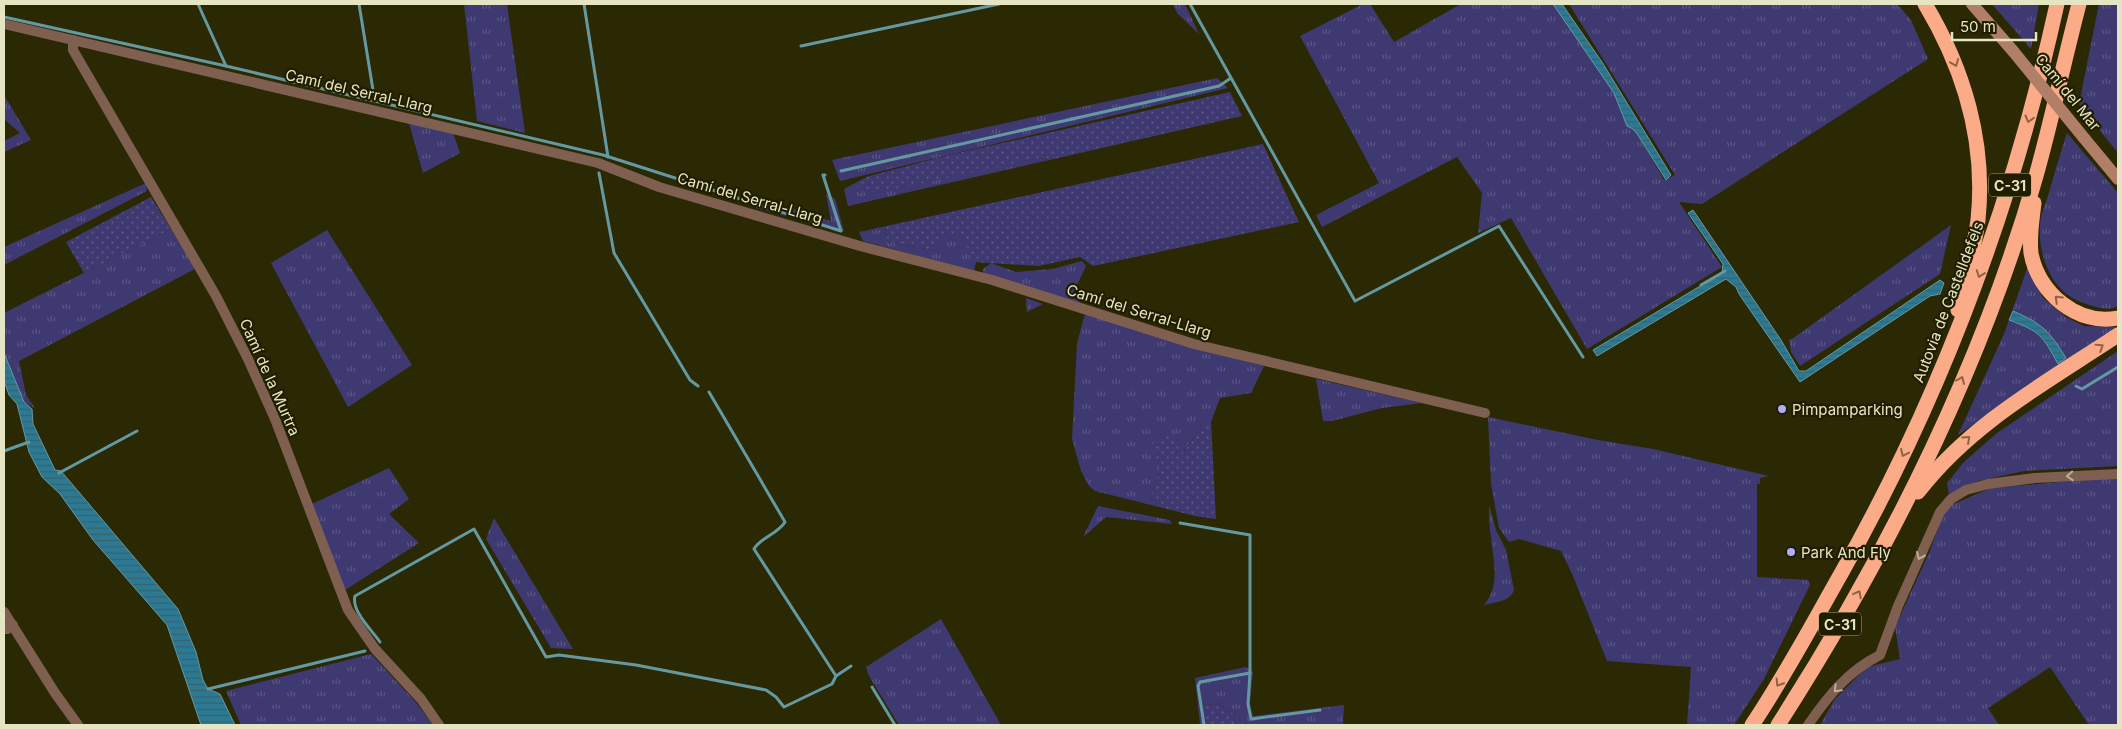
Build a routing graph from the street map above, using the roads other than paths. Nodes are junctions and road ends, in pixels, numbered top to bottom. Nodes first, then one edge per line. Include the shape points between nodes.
1 (1925, 4) edge
2 (1972, 4) edge
3 (2058, 4) edge
4 (2079, 4) edge
5 (4, 24) edge
6 (73, 40) junction
7 (2036, 176) junction
8 (2118, 179) edge
9 (2118, 318) edge
10 (2118, 335) edge
11 (1946, 360) junction
12 (1486, 413) dead end
13 (2118, 474) edge
14 (1897, 520) junction
15 (4, 612) edge
16 (8, 627) edge
17 (78, 725) edge
18 (439, 725) edge
19 (1752, 725) edge
20 (1778, 725) edge
21 (1808, 725) edge

1 -> 11 highway via 1955,61 1966,92 1978,169 1978,219
2 - 8 main road, Camí del Mar, bridge
3 -> 11 highway, Autovia de Castelldefels / C-31 via 2022,146 1997,225
4 - 7 highway, C-31
5 - 6 street, Camí del Serral-Llarg
6 - 12 street, Camí del Serral-Llarg via 598,163 659,187 860,246 992,280 1194,344
6 - 18 street, Camí de la Murtra via 73,50 216,296 248,358 275,419 348,610 375,649 421,699
9 -> 7 highway via 2102,320 2071,310 2058,301 2038,274 2030,242
14 -> 7 highway, C-31 via 1984,326
14 -> 10 highway via 1932,473 1974,432
11 -> 19 highway, Autovia de Castelldefels / C-31 via 1890,483 1851,557
13 -> 21 street via 1988,484 1966,490 1952,499 1940,512 1894,614 1880,655 1860,665 1825,701
20 -> 14 highway, C-31 via 1854,601
15 - 16 street
16 - 17 street

